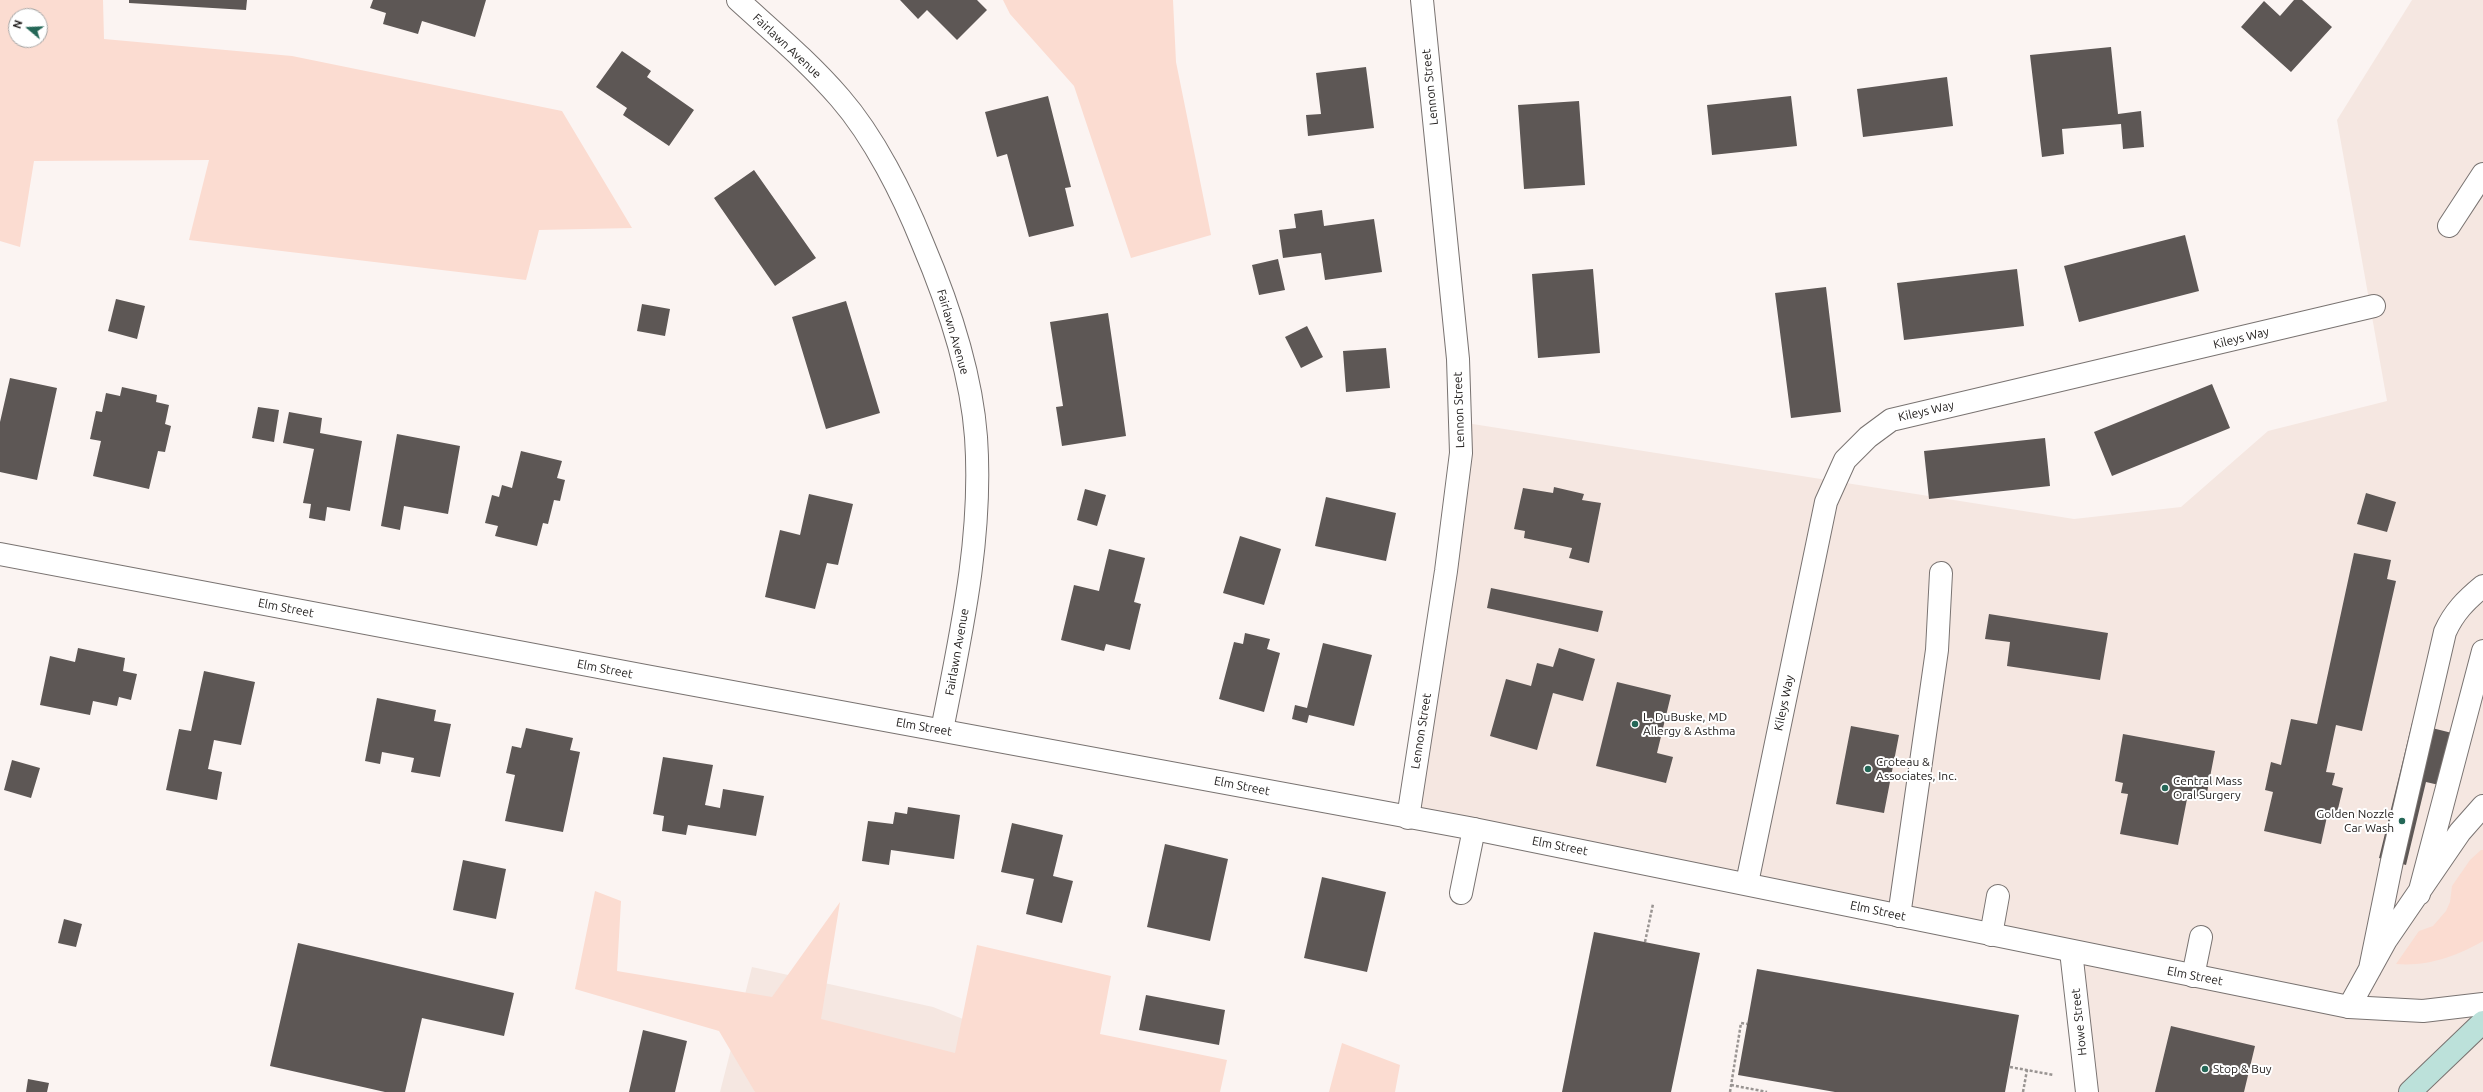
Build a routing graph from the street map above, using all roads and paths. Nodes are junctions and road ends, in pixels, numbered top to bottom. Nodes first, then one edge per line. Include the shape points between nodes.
1 (738, 0) edge
2 (1422, 0) edge
3 (2483, 174) edge
4 (2449, 226) dead end
5 (2374, 306) dead end
6 (0, 554) edge
7 (1941, 573) dead end
8 (2483, 586) edge
9 (2483, 651) edge
10 (942, 730) junction
11 (2483, 806) edge
12 (1408, 818) junction
13 (1474, 829) junction
14 (1747, 883) junction
15 (1461, 893) dead end
16 (2419, 894) junction
17 (1998, 896) dead end
18 (1653, 904) dead end
19 (1899, 916) junction
20 (1991, 935) junction
21 (2202, 936) dead end
22 (1645, 942) dead end
23 (2071, 951) junction
24 (2370, 969) junction
25 (2193, 976) junction
26 (2483, 1004) edge
27 (2349, 1007) junction
28 (2483, 1022) edge
29 (1747, 1024) dead end
30 (2010, 1067) dead end
31 (2027, 1070) junction
32 (2056, 1076) dead end
33 (1731, 1085) junction
34 (1730, 1092) edge
35 (1767, 1092) edge
36 (2023, 1092) edge
37 (2087, 1092) edge
38 (2410, 1092) edge

1 - 10 street, Fairlawn Avenue via 809,64 842,100 880,155 912,217 938,280 954,331 976,436 977,482 970,576
2 - 12 street, Lennon Street via 1458,359 1461,453 1446,571
3 - 4 street
5 - 14 street, Kileys Way via 1891,420 1868,436 1845,460 1826,502
6 - 10 street, Elm Street
7 - 19 street via 1937,650
8 - 24 street via 2459,608 2445,632
9 - 16 street
10 - 12 street, Elm Street
11 - 16 street via 2460,832
12 - 13 street, Elm Street
13 - 14 street, Elm Street
13 - 15 street
14 - 19 street, Elm Street
16 - 24 street via 2386,940
17 - 20 street
18 - 22 path
19 - 20 street, Elm Street
20 - 23 street, Elm Street
21 - 25 street
23 - 25 street, Elm Street
23 - 37 street, Howe Street
24 - 27 street
25 - 27 street, Elm Street
26 - 27 street, Elm Street via 2423,1011
28 - 38 main road
29 - 33 path via 1740,1023
30 - 31 path
31 - 32 path
31 - 36 path
33 - 34 path
33 - 35 path

